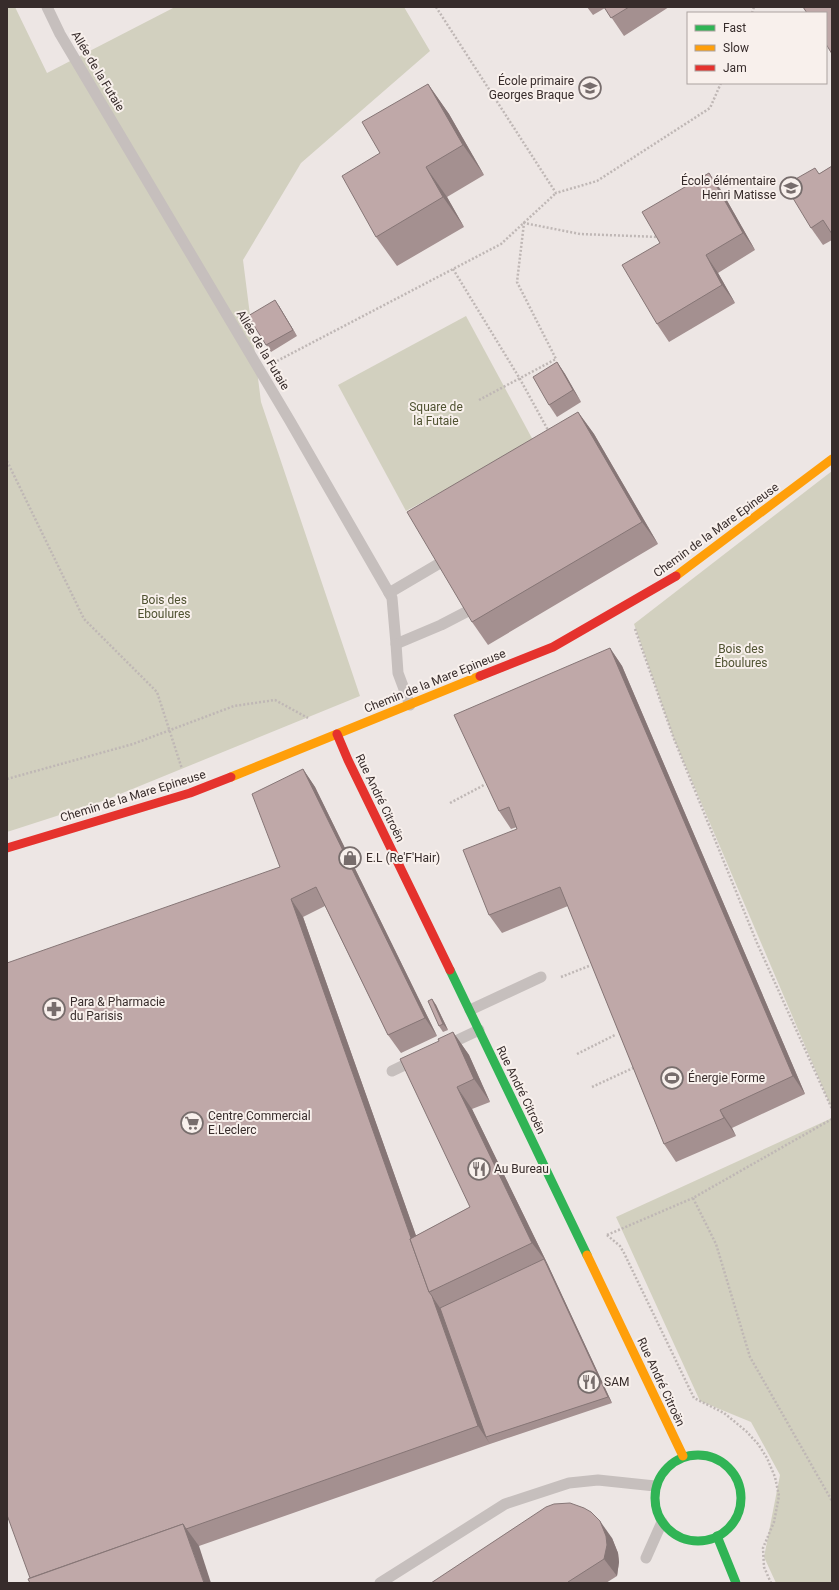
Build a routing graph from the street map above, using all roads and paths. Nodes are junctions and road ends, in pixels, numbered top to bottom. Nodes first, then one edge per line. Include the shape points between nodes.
1 (47, 7) edge
2 (436, 7) edge
3 (721, 84) edge
4 (556, 194) junction
5 (524, 223) junction
6 (659, 238) edge
7 (453, 269) junction
8 (260, 370) junction
9 (520, 379) junction
10 (479, 400) dead end
11 (550, 433) edge
12 (832, 459) edge
13 (7, 461) edge
14 (440, 563) edge
15 (389, 593) junction
16 (626, 606) junction
17 (468, 611) edge
18 (396, 644) junction
19 (410, 705) junction
20 (309, 720) dead end
21 (170, 731) junction
22 (337, 734) junction
23 (183, 772) dead end
24 (7, 779) edge
25 (484, 785) edge
26 (450, 803) dead end
27 (7, 848) edge
28 (589, 966) edge
29 (541, 978) dead end
30 (557, 978) dead end
31 (470, 1010) junction
32 (479, 1030) junction
33 (615, 1036) edge
34 (576, 1054) dead end
35 (633, 1068) edge
36 (392, 1071) dead end
37 (592, 1087) dead end
38 (832, 1109) edge
39 (832, 1119) edge
40 (693, 1198) junction
41 (607, 1235) junction
42 (601, 1238) dead end
43 (683, 1456) junction
44 (655, 1486) junction
45 (832, 1501) edge
46 (662, 1522) junction
47 (717, 1536) junction
48 (646, 1558) dead end
49 (380, 1583) edge
50 (736, 1583) edge
51 (770, 1583) edge

1 - 8 lane, Allée de la Futaie via 64,40
2 - 4 path
3 - 4 path via 710,108 597,181
4 - 5 path
5 - 6 path via 580,234
5 - 7 path via 501,244
5 - 9 path via 517,282 556,359
7 - 8 path
7 - 9 path
8 - 15 lane, Allée de la Futaie
9 - 10 path
9 - 11 path
12 - 16 main road, Chemin de la Mare Epineuse via 670,581
13 - 21 path via 84,620 156,692
14 - 15 lane
15 - 18 lane, Allée de la Futaie via 392,598
16 - 19 main road, Chemin de la Mare Epineuse via 554,647
16 - 38 path via 686,768 757,943
17 - 18 lane via 441,626
18 - 19 lane, Allée de la Futaie via 398,673
19 - 22 main road, Chemin de la Mare Epineuse
20 - 21 path via 275,700 234,706
21 - 23 path
21 - 24 path via 133,744
22 - 27 main road, Chemin de la Mare Epineuse via 190,793
22 - 31 main road, Rue André Citroën
25 - 26 path
28 - 30 path
29 - 31 lane
31 - 32 main road, Rue André Citroën
32 - 36 lane
32 - 43 main road, Rue André Citroën
33 - 34 path
35 - 37 path
39 - 40 path
40 - 41 path
40 - 45 path via 716,1244 750,1357
41 - 42 path
41 - 51 path via 624,1253 694,1398 724,1413 746,1431 767,1458 779,1496 774,1522 763,1548 764,1567
43 - 44 main road via 671,1463
43 - 47 main road via 695,1454 718,1459 728,1466 738,1481 740,1510 735,1521
44 - 46 main road via 655,1505
44 - 49 lane via 598,1480 569,1483 505,1504
46 - 47 main road via 677,1536 687,1540 707,1540
46 - 48 lane
47 - 50 main road

